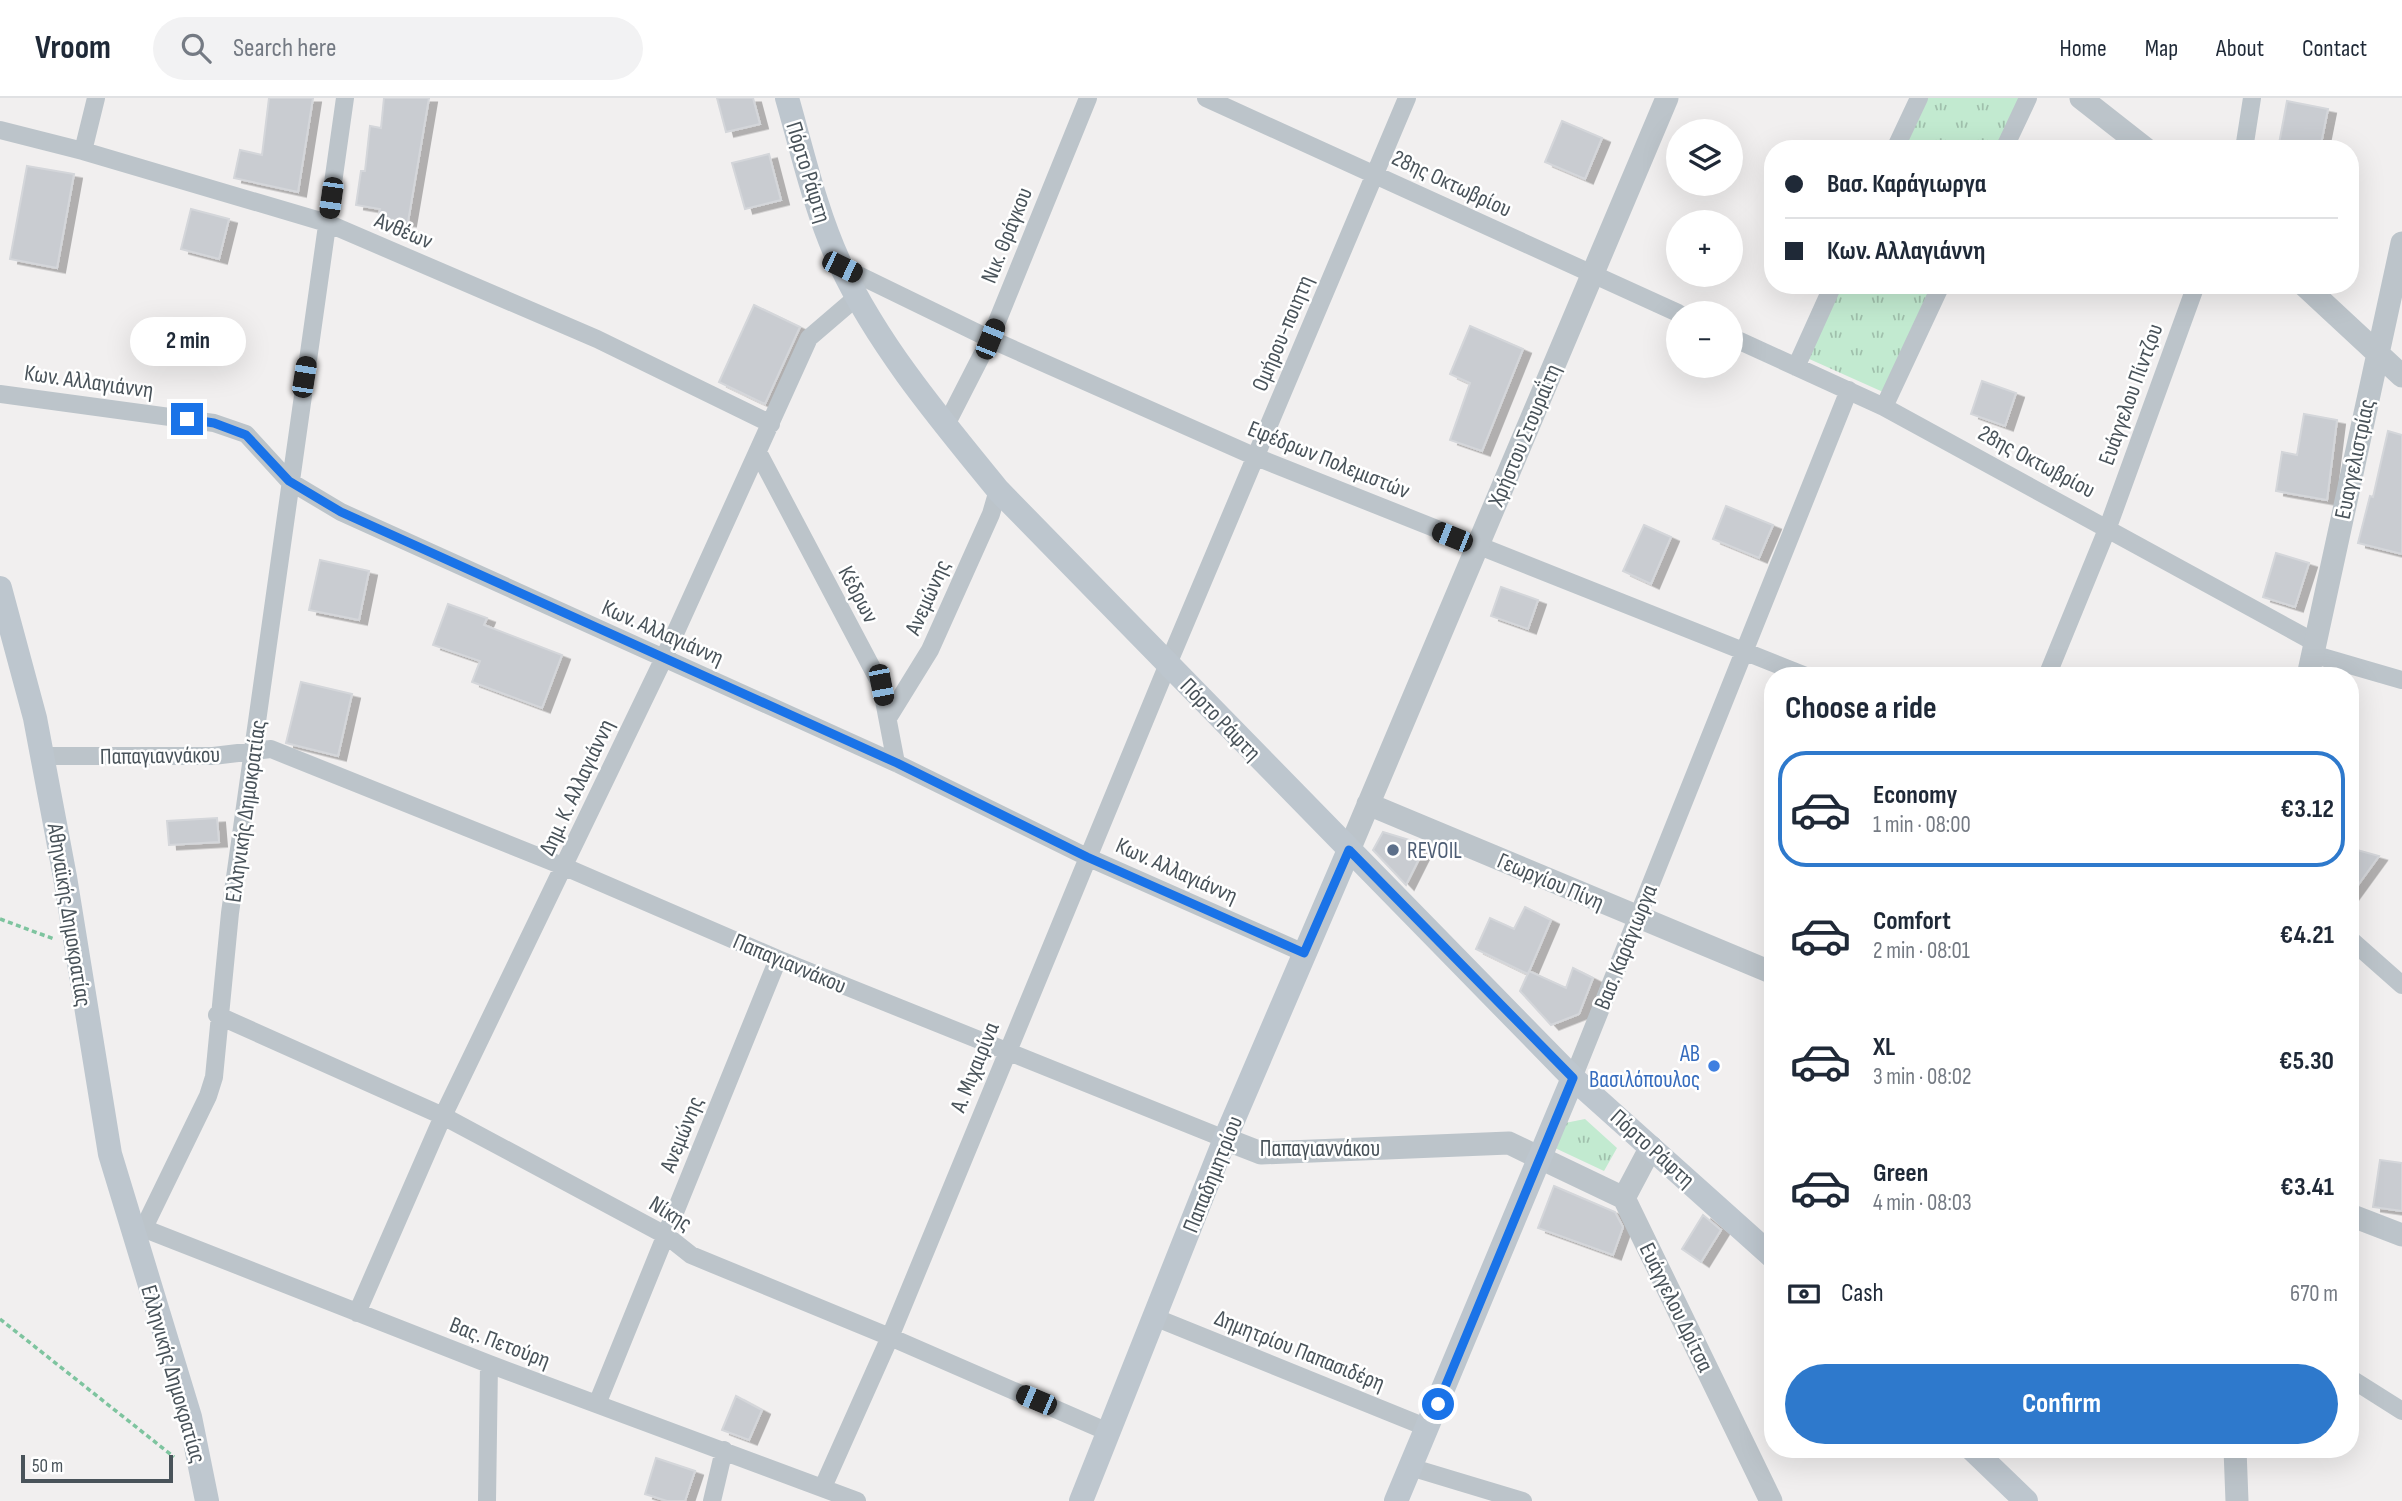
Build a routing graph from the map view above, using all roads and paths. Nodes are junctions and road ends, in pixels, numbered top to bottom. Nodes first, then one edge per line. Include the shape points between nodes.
1 (96, 98) edge
2 (345, 98) edge
3 (787, 98) edge
4 (1088, 98) edge
5 (1206, 98) edge
6 (1407, 98) edge
7 (1667, 98) edge
8 (1919, 98) edge
9 (2028, 98) edge
10 (2081, 98) edge
11 (2252, 98) edge
12 (0, 130) edge
13 (1899, 140) edge
14 (2008, 140) edge
15 (2135, 140) edge
16 (2245, 140) edge
17 (83, 151) junction
18 (1376, 175) junction
19 (327, 223) junction
20 (2402, 243) edge
21 (842, 267) junction
22 (1592, 274) junction
23 (1829, 294) edge
24 (1937, 294) edge
25 (2193, 294) edge
26 (2313, 294) edge
27 (858, 296) junction
28 (1666, 308) edge
29 (990, 339) junction
30 (1743, 343) edge
31 (2377, 356) junction
32 (1796, 367) junction
33 (2402, 376) edge
34 (1849, 390) junction
35 (0, 394) edge
36 (1884, 407) junction
37 (771, 424) junction
38 (946, 425) junction
39 (758, 454) junction
40 (1256, 457) junction
41 (289, 481) junction
42 (998, 489) junction
43 (2108, 527) junction
44 (1477, 547) junction
45 (0, 587) edge
46 (1744, 650) junction
47 (2311, 657) edge
48 (663, 660) junction
49 (1168, 664) junction
50 (1785, 667) edge
51 (2051, 667) edge
52 (2351, 667) edge
53 (2359, 669) edge
54 (2402, 680) edge
55 (888, 718) junction
56 (254, 750) junction
57 (42, 756) junction
58 (897, 763) junction
59 (1368, 804) junction
60 (1349, 850) junction
61 (1087, 857) junction
62 (565, 867) junction
63 (1637, 917) junction
64 (0, 919) edge
65 (75, 947) junction
66 (2359, 947) edge
67 (1304, 953) junction
68 (778, 959) junction
69 (1764, 969) edge
70 (2402, 985) edge
71 (218, 1015) junction
72 (1007, 1052) junction
73 (1573, 1078) junction
74 (443, 1116) junction
75 (1225, 1139) junction
76 (1651, 1147) junction
77 (1540, 1156) junction
78 (1624, 1198) junction
79 (2359, 1218) edge
80 (136, 1232) junction
81 (2402, 1235) edge
82 (667, 1236) junction
83 (1764, 1248) edge
84 (357, 1313) junction
85 (1154, 1317) junction
86 (0, 1319) edge
87 (891, 1337) junction
88 (489, 1364) junction
89 (2359, 1384) edge
90 (597, 1404) junction
91 (2402, 1411) edge
92 (1428, 1428) junction
93 (1108, 1432) junction
94 (724, 1450) junction
95 (176, 1458) dead end
96 (1981, 1458) edge
97 (2235, 1458) edge
98 (1410, 1467) junction
99 (823, 1487) junction
100 (2023, 1500) edge
101 (207, 1501) edge
102 (487, 1501) edge
103 (712, 1501) edge
104 (857, 1501) edge
105 (1081, 1501) edge
106 (1396, 1501) edge
107 (1523, 1501) edge
108 (1771, 1501) edge
109 (2237, 1501) edge

1 - 17 street
2 - 19 street, Ελληνικής Δημοκρατίας
3 - 21 main road, Πόρτο Ράφτη
4 - 29 street, Νικ. Θράγκου
5 - 18 street, 28ης Οκτωβρίου
6 - 18 street, Ομήρου-ποιητη
7 - 22 street, Χρήστου Στουραΐτη
8 - 13 street
9 - 14 street
10 - 15 street
11 - 16 street
12 - 17 street, Ανθέων
17 - 19 street, Ανθέων
18 - 22 street, 28ης Οκτωβρίου
18 - 40 street, Ομήρου-ποιητη
19 - 37 street, Ανθέων via 597,339
19 - 41 street, Ελληνικής Δημοκρατίας
20 - 31 street, Ευαγγελιστρίας
21 - 27 main road, Πόρτο Ράφτη
21 - 29 street, Εφέδρων Πολεμιστών
22 - 28 street, 28ης Οκτωβρίου
22 - 44 street, Χρήστου Στουραΐτη
23 - 32 street
24 - 36 street
25 - 43 street, Ευάγγελου Πίντζου
26 - 31 street
27 - 37 street, Δημ. Κ. Αλλαγιάννη via 809,338
27 - 38 main road, Πόρτο Ράφτη
29 - 38 street, Νικ. Θράγκου
29 - 40 street, Εφέδρων Πολεμιστών
30 - 32 street, 28ης Οκτωβρίου
31 - 33 street
31 - 47 street, Ευαγγελιστρίας
32 - 34 street, 28ης Οκτωβρίου
34 - 36 street, 28ης Οκτωβρίου
34 - 46 street, Βασ. Καράγιωργα
35 - 41 street, Κων. Αλλαγιάννη via 237,429
36 - 43 street, 28ης Οκτωβρίου
37 - 39 street, Δημ. Κ. Αλλαγιάννη
38 - 42 main road, Πόρτο Ράφτη
39 - 48 street, Δημ. Κ. Αλλαγιάννη
39 - 55 street, Κέδρων via 881,685
40 - 44 street, Εφέδρων Πολεμιστών
40 - 49 street, Ομήρου-ποιητη
41 - 48 street, Κων. Αλλαγιάννη via 341,512
41 - 56 street, Ελληνικής Δημοκρατίας
42 - 49 main road, Πόρτο Ράφτη
42 - 55 street, Ανεμώνης via 930,650
43 - 47 street, 28ης Οκτωβρίου
43 - 51 street, Ευάγγελου Πίντζου
44 - 46 street, Εφέδρων Πολεμιστών
44 - 59 street, Χρήστου Στουραΐτη
45 - 57 main road, Αθηναϊκής Δημοκρατίας
46 - 50 street, Εφέδρων Πολεμιστών
46 - 63 street, Βασ. Καράγιωργα
47 - 52 street, 28ης Οκτωβρίου
48 - 58 street, Κων. Αλλαγιάννη
48 - 62 street, Δημ. Κ. Αλλαγιάννη
49 - 60 main road, Πόρτο Ράφτη
49 - 61 street, Α. Μιχαιρίνα
53 - 54 street, 28ης Οκτωβρίου
55 - 58 street, Κέδρων
56 - 57 street, Παπαγιαννάκου via 213,756
56 - 62 street, Παπαγιαννάκου via 271,749
56 - 71 street, Ελληνικής Δημοκρατίας
57 - 65 main road, Αθηναϊκής Δημοκρατίας
58 - 61 street, Κων. Αλλαγιάννη
59 - 60 street, Χρήστου Στουραΐτη
59 - 63 street, Γεωργίου Πίνη
60 - 67 main road, Παπαδημητρίου
60 - 73 main road, Πόρτο Ράφτη
61 - 67 street, Κων. Αλλαγιάννη
61 - 72 street, Α. Μιχαιρίνα
62 - 68 street, Παπαγιαννάκου
62 - 74 street, Δημ. Κ. Αλλαγιάννη
63 - 69 street, Γεωργίου Πίνη
63 - 73 street, Βασ. Καράγιωργα
64 - 65 path
65 - 80 main road, Αθηναϊκής Δημοκρατίας via 110,1154
66 - 70 street
67 - 75 main road, Παπαδημητρίου
68 - 72 street, Παπαγιαννάκου
68 - 82 street, Ανεμώνης
71 - 74 street, Νίκης
71 - 80 street, Ελληνικής Δημοκρατίας via 214,1077 208,1096
72 - 75 street, Παπαγιαννάκου
72 - 87 street, Α. Μιχαιρίνα
73 - 76 main road, Πόρτο Ράφτη
73 - 77 main road, Βασ. Καράγιωργα
74 - 82 street, Νίκης
74 - 84 street, Δημ. Κ. Αλλαγιάννη
75 - 77 street, Παπαγιαννάκου via 1261,1153 1509,1143
75 - 85 main road, Παπαδημητρίου
76 - 78 street
76 - 83 main road, Πόρτο Ράφτη
77 - 78 street
77 - 92 main road, Βασ. Καράγιωργα
78 - 108 street, Ευάγγελου Δρίτσα
79 - 81 street
80 - 84 street, Βας. Πετούρη
80 - 101 main road, Ελληνικής Δημοκρατίας via 190,1417
82 - 87 street, Νίκης via 691,1255
82 - 90 street, Ανεμώνης
84 - 88 street, Βας. Πετούρη
85 - 92 street, Δημητρίου Παπασιδέρη
85 - 93 main road, Παπαδημητρίου
86 - 95 path
87 - 93 street, Νίκης
87 - 99 street, Α. Μιχαιρίνα
88 - 90 street, Βας. Πετούρη
88 - 102 street
89 - 91 street
90 - 94 street, Βας. Πετούρη
92 - 98 main road, Βασ. Καράγιωργα
93 - 105 main road, Παπαδημητρίου
94 - 99 street, Βας. Πετούρη
94 - 103 street
96 - 100 main road
97 - 109 street
98 - 106 main road, Βασ. Καράγιωργα
98 - 107 street
99 - 104 street, Βας. Πετούρη

